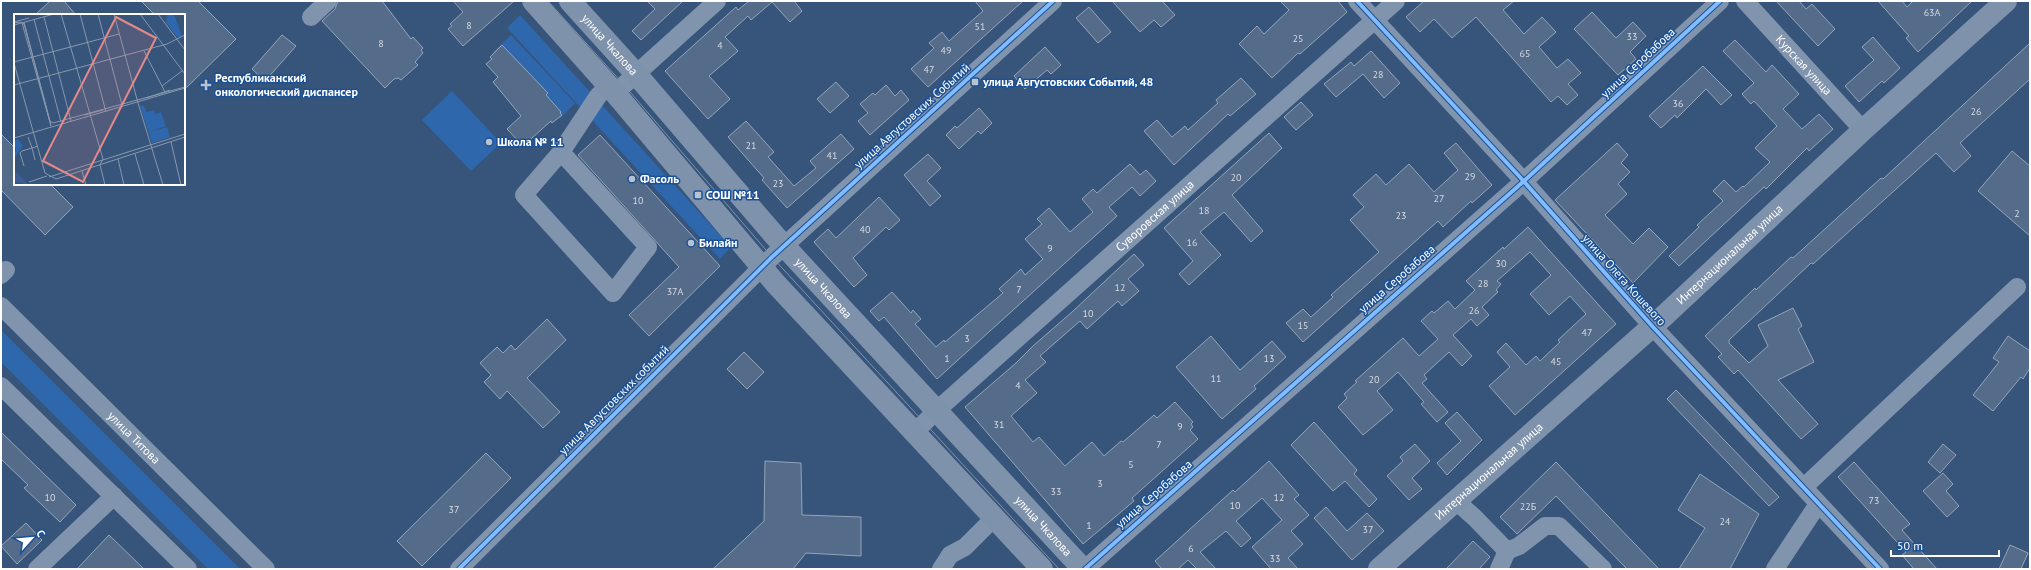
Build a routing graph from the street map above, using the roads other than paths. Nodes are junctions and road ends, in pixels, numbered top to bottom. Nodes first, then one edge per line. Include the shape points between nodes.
1 (328, 1) edge
2 (533, 1) edge
3 (570, 1) edge
4 (718, 1) edge
5 (1053, 1) edge
6 (1357, 1) edge
7 (1396, 1) edge
8 (1720, 1) edge
9 (1745, 1) edge
10 (2006, 1) edge
11 (311, 17) dead end
12 (1375, 21) junction
13 (636, 74) junction
14 (611, 89) junction
15 (1863, 130) junction
16 (561, 152) junction
17 (1524, 181) junction
18 (784, 246) junction
19 (761, 268) junction
20 (2017, 287) dead end
21 (1, 306) edge
22 (1653, 327) junction
23 (2, 388) edge
24 (936, 411) junction
25 (915, 432) junction
26 (1804, 487) junction
27 (114, 496) junction
28 (1456, 501) junction
29 (1818, 504) junction
30 (994, 518) junction
31 (1506, 551) junction
32 (1040, 568) edge
33 (36, 569) edge
34 (188, 569) edge
35 (266, 569) edge
36 (459, 569) edge
37 (941, 569) edge
38 (1084, 569) edge
39 (1379, 569) edge
40 (1499, 569) edge
41 (1603, 569) edge
42 (1775, 569) edge
43 (1880, 569) edge

1 - 11 street
2 - 14 main road
3 - 13 main road, улица Чкалова
4 - 13 street
5 - 18 street, улица Августовских Событий
6 - 12 street, улица Олега Кошевого
7 - 12 street, Суворовская улица
8 - 17 street, улица Серобабова
9 - 15 street, Курская улица
10 - 15 main road, Интернациональная улица
12 - 17 street, улица Олега Кошевого
12 - 24 street, Суворовская улица
13 - 14 street
13 - 18 main road, улица Чкалова
14 - 16 street via 598,96
14 - 19 main road
15 - 22 main road, Интернациональная улица
16 - 16 street via 648,247 613,293 524,195
17 - 22 street, улица Олега Кошевого
17 - 38 street, улица Серобабова
18 - 19 street, улица Августовских событий
18 - 24 main road, улица Чкалова
19 - 25 main road
19 - 36 street, улица Августовских событий
20 - 26 street
21 - 35 street, улица Титова
22 - 26 street, улица Олега Кошевого
22 - 28 main road, Интернациональная улица
23 - 27 street
24 - 25 street, Суворовская улица
24 - 38 main road, улица Чкалова
25 - 30 main road
26 - 29 street, улица Олега Кошевого
27 - 33 street
27 - 34 street
28 - 31 street via 1476,518
28 - 39 main road, Интернациональная улица
29 - 42 street
29 - 43 street, улица Олега Кошевого
30 - 32 main road
30 - 37 street via 965,546 950,555
31 - 40 street
31 - 41 street via 1519,546 1545,526 1559,526

